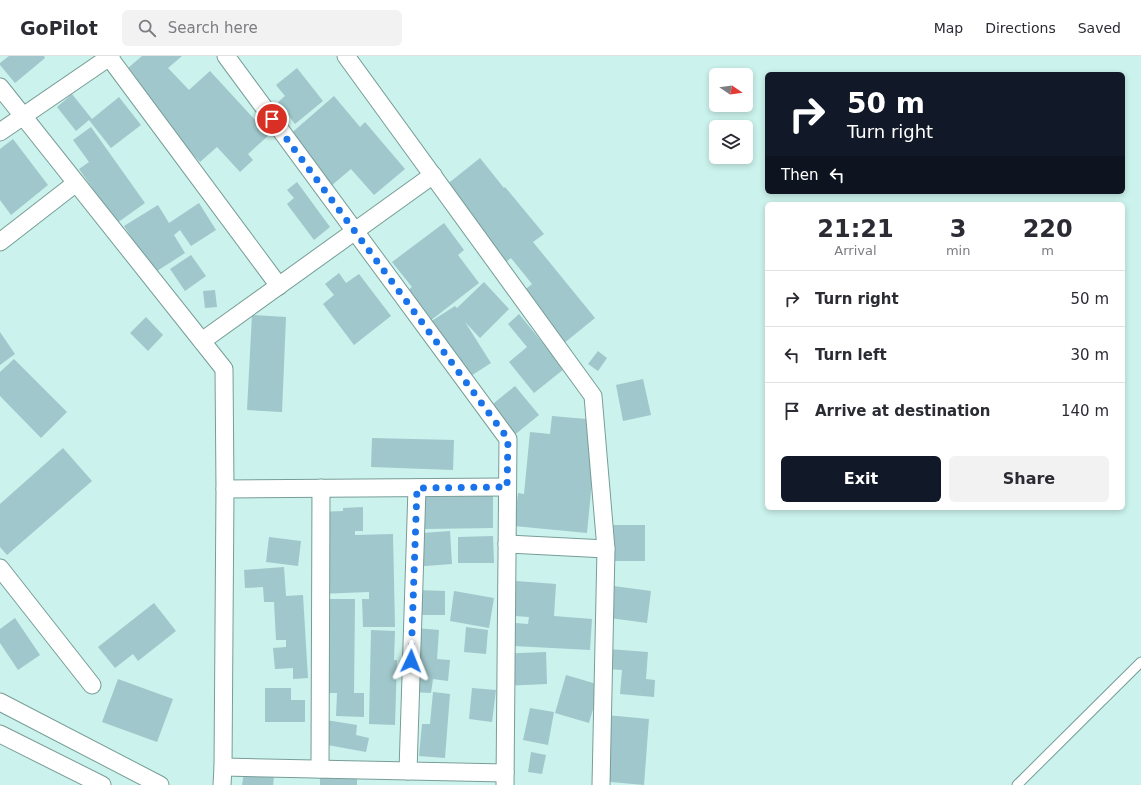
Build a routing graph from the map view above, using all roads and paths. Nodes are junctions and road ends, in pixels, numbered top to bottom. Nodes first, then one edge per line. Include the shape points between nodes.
1 (226, 56) edge
2 (346, 56) edge
3 (110, 57) edge
4 (0, 87) edge
5 (23, 116) junction
6 (0, 132) edge
7 (433, 175) junction
8 (76, 183) junction
9 (355, 231) junction
10 (0, 242) edge
11 (278, 286) junction
12 (202, 341) junction
13 (507, 487) junction
14 (321, 488) junction
15 (417, 488) junction
16 (225, 489) junction
17 (507, 544) junction
18 (606, 548) junction
19 (0, 568) edge
20 (1141, 662) edge
21 (92, 685) dead end
22 (0, 702) edge
23 (0, 734) edge
24 (223, 767) junction
25 (320, 769) junction
26 (408, 771) junction
27 (505, 779) edge
28 (102, 785) edge
29 (160, 785) edge
30 (222, 785) edge
31 (601, 785) edge
32 (1017, 785) edge

1 - 9 street
2 - 7 street
3 - 5 street
3 - 11 street
4 - 5 street
5 - 6 street
5 - 8 street
7 - 9 street
7 - 18 street via 593,396
8 - 10 street
8 - 12 street
9 - 11 street
9 - 13 street via 508,439
11 - 12 street
12 - 16 street via 224,369
13 - 15 street
13 - 17 street
14 - 15 street
14 - 16 street
14 - 25 street
15 - 26 street
16 - 24 street
17 - 18 street
17 - 27 street
18 - 31 street
19 - 21 street
20 - 32 lane
22 - 29 street
23 - 28 street
24 - 25 street
24 - 30 street
25 - 26 street
26 - 27 street

